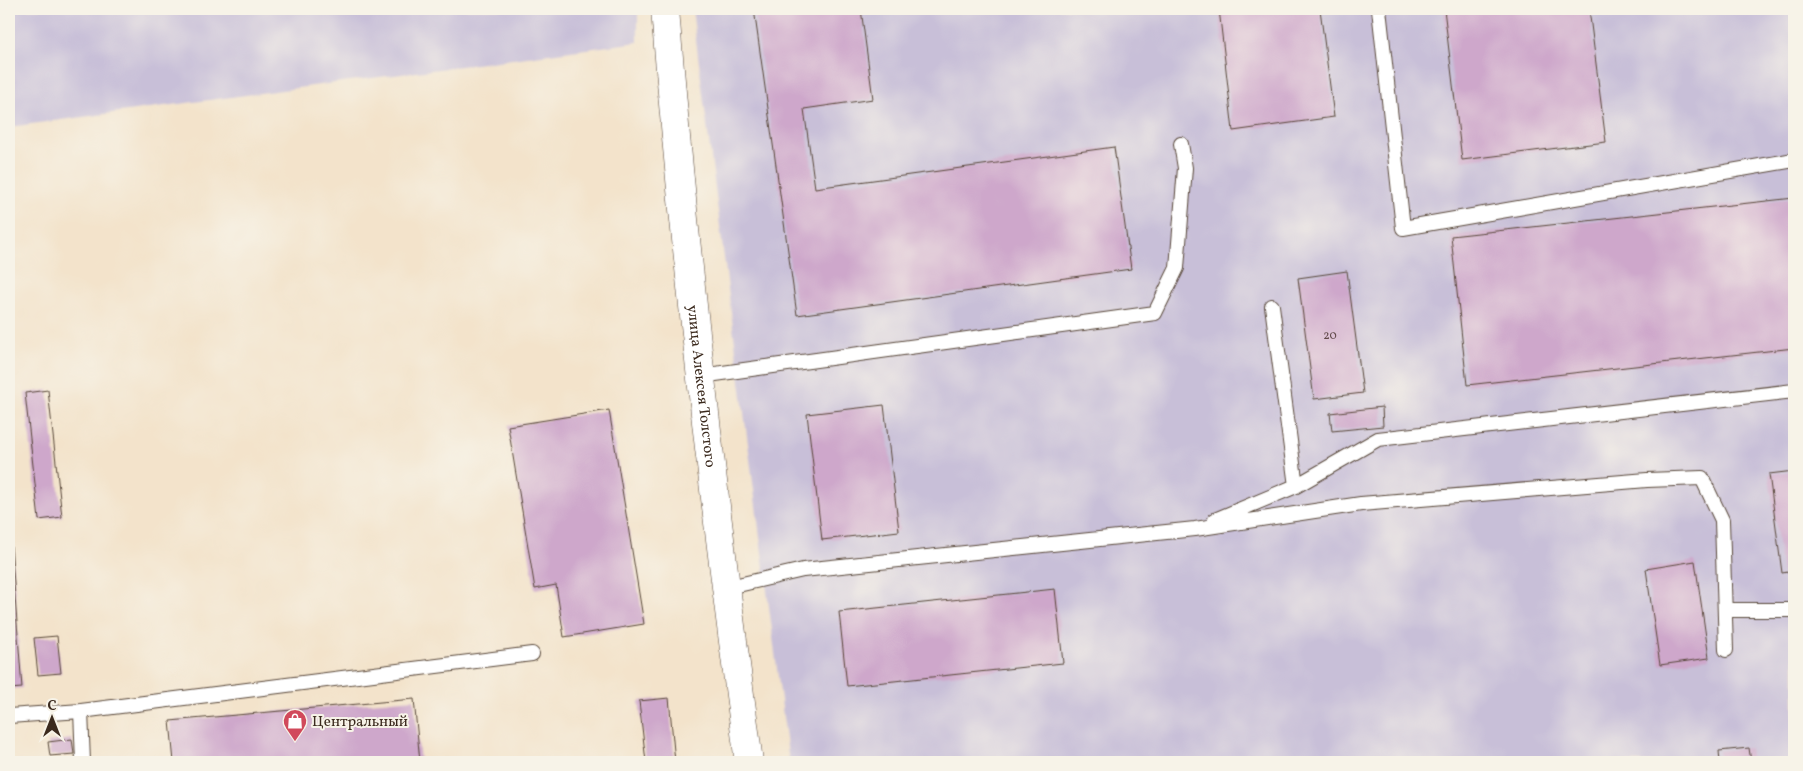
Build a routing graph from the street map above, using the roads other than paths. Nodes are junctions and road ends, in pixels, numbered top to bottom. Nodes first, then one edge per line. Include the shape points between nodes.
1 (665, 9) edge
2 (1379, 9) edge
3 (1181, 144) dead end
4 (1794, 160) edge
5 (1272, 306) dead end
6 (701, 376) junction
7 (1794, 391) edge
8 (1296, 486) junction
9 (1195, 529) junction
10 (725, 588) junction
11 (1725, 610) junction
12 (1794, 610) edge
13 (1726, 650) dead end
14 (532, 654) dead end
15 (80, 711) junction
16 (9, 716) edge
17 (83, 762) edge
18 (749, 762) edge

1 - 6 street, улица Алексея Толстого
2 - 4 lane via 1402,228
3 - 6 lane via 1186,168 1177,268 1154,313
5 - 8 lane
6 - 10 street, улица Алексея Толстого
7 - 8 lane via 1378,439
8 - 9 lane
9 - 10 lane via 803,570
9 - 11 lane via 1361,504 1702,478 1722,520
10 - 18 street, улица Алексея Толстого
11 - 12 lane
11 - 13 lane
14 - 15 lane
15 - 16 lane
15 - 17 lane

